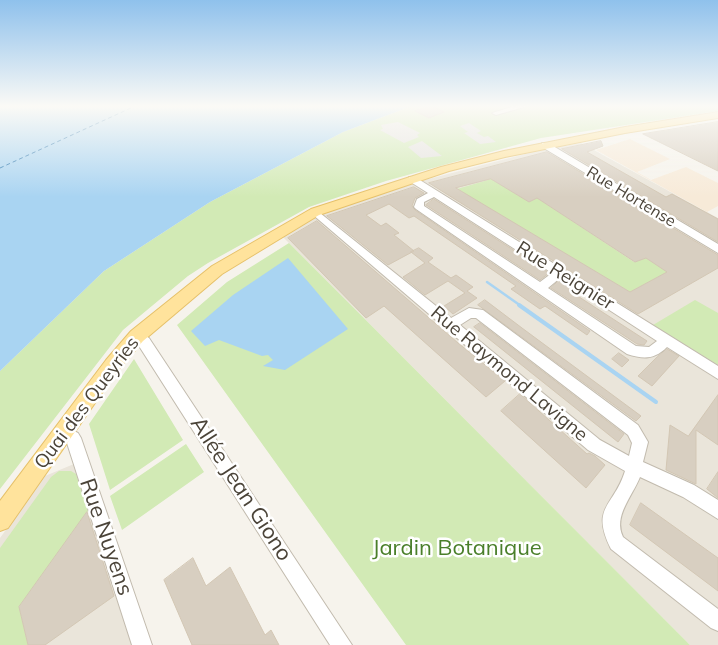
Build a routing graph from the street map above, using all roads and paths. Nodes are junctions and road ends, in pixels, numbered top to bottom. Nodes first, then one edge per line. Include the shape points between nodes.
1 (592, 137) edge
2 (545, 145) junction
3 (412, 179) junction
4 (434, 194) junction
5 (315, 212) junction
6 (718, 249) edge
7 (561, 272) junction
8 (540, 288) junction
9 (451, 324) junction
10 (137, 336) junction
11 (665, 341) junction
12 (718, 373) edge
13 (64, 433) junction
14 (633, 466) junction
15 (718, 510) edge
16 (0, 520) edge
17 (718, 621) edge
18 (142, 645) edge
19 (342, 645) edge

1 - 2 main road, Quai des Queyries
2 - 3 main road, Quai des Queyries
2 - 6 street, Rue Hortense
3 - 4 street, Rue Reignier
3 - 5 main road, Quai des Queyries
4 - 7 street, Rue Reignier
4 - 8 street via 420,201 420,207
5 - 9 street, Rue Raymond Lavigne
5 - 10 main road, Quai des Queyries via 198,283
7 - 8 street
7 - 11 street, Rue Reignier
8 - 11 street via 632,350 649,354
9 - 14 street, Rue Raymond Lavigne via 594,445
9 - 14 street via 469,313 479,313 633,430 640,442
10 - 13 main road, Quai des Queyries via 112,365
10 - 19 street, Allée Jean Giono via 144,342
11 - 12 street, Rue Reignier
13 - 16 main road, Quai des Queyries
13 - 18 street, Rue Nuyens via 72,438
14 - 15 street, Rue Raymond Lavigne via 701,497
14 - 17 street via 632,476 610,518 611,531 617,543

